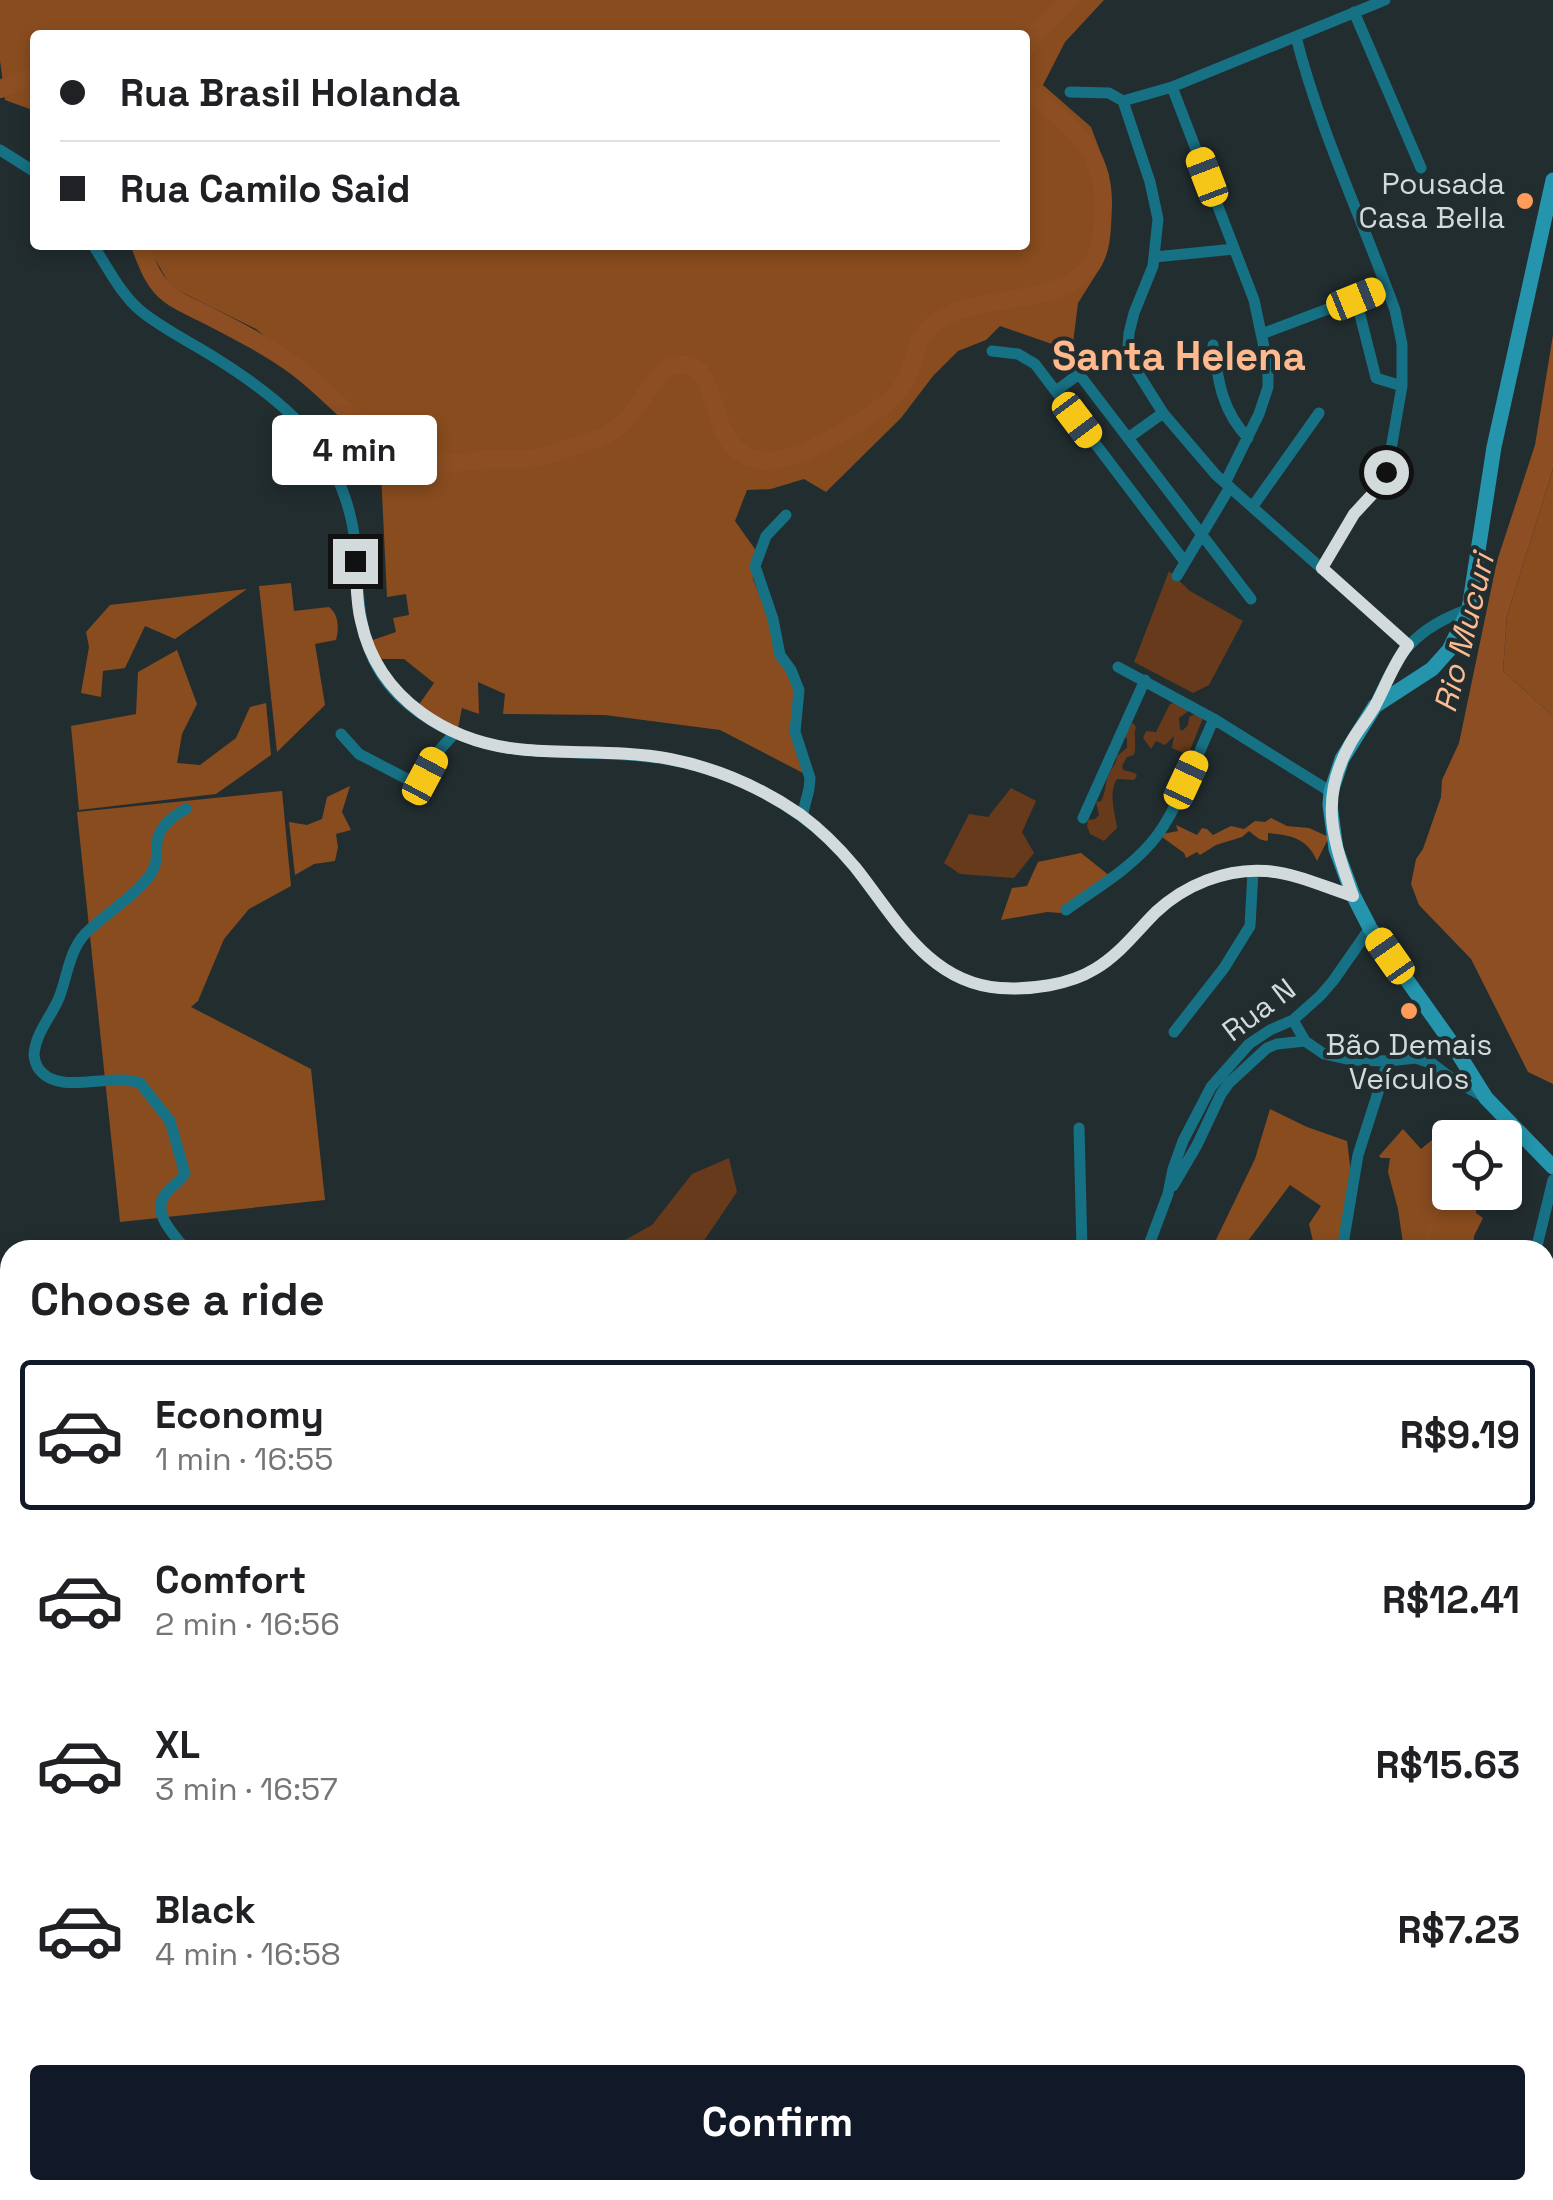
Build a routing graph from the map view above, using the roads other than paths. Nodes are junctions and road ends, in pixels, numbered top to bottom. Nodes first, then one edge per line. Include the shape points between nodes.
1 (1385, 0) edge
2 (1354, 12) junction
3 (1296, 36) junction
4 (1172, 87) junction
5 (1070, 92) dead end
6 (1122, 102) junction
7 (0, 150) edge
8 (1421, 168) dead end
9 (30, 169) edge
10 (1553, 180) edge
11 (96, 250) edge
12 (1234, 250) junction
13 (1154, 257) junction
14 (1386, 287) junction
15 (1356, 299) junction
16 (1262, 334) junction
17 (1213, 345) dead end
18 (992, 351) dead end
19 (1402, 386) junction
20 (1056, 391) junction
21 (1163, 413) junction
22 (1319, 413) dead end
23 (1128, 438) junction
24 (1248, 438) junction
25 (1228, 485) junction
26 (1252, 506) junction
27 (786, 515) dead end
28 (1201, 535) junction
29 (1185, 562) junction
30 (1322, 568) junction
31 (1177, 576) dead end
32 (1251, 599) dead end
33 (1469, 609) junction
34 (1408, 645) junction
35 (1118, 668) dead end
36 (1144, 680) junction
37 (1375, 706) junction
38 (1214, 720) junction
39 (454, 733) junction
40 (340, 734) dead end
41 (1331, 792) junction
42 (186, 809) dead end
43 (802, 816) junction
44 (1083, 818) dead end
45 (1254, 871) junction
46 (1353, 896) junction
47 (1066, 910) dead end
48 (1370, 928) junction
49 (1293, 1020) junction
50 (1270, 1030) junction
51 (1174, 1032) dead end
52 (1305, 1041) junction
53 (1277, 1044) junction
54 (1388, 1061) junction
55 (1486, 1098) junction
56 (1210, 1102) junction
57 (1079, 1128) dead end
58 (1534, 1146) junction
59 (1553, 1152) edge
60 (1553, 1167) edge
61 (1553, 1180) edge
62 (1548, 1222) edge
63 (178, 1240) edge
64 (1082, 1240) edge
65 (1151, 1240) edge
66 (1344, 1240) edge

1 - 2 street
2 - 3 street
2 - 8 street
3 - 4 street
3 - 14 street via 1338,169
4 - 6 street
4 - 12 street
5 - 6 street via 1109,93
6 - 13 street via 1157,207
7 - 9 street
10 - 33 main road via 1494,447
11 - 39 street via 139,310 259,388 315,440 350,513 360,618 372,655 399,696
12 - 13 street
12 - 16 street
13 - 21 street via 1128,346
14 - 15 street
14 - 19 street via 1400,328
15 - 16 street
15 - 19 street via 1376,378
16 - 24 street via 1268,386
17 - 24 street via 1232,420
18 - 20 street via 1027,357
19 - 30 street via 1384,480
20 - 23 street via 1079,374
20 - 29 street
21 - 23 street
21 - 25 street
22 - 26 street
23 - 28 street
24 - 25 street
25 - 26 street
25 - 28 street
26 - 30 street
27 - 43 street via 766,536 755,566 780,655 799,690 794,732 810,778
28 - 29 street
28 - 32 street
29 - 31 street
30 - 34 street
33 - 34 street via 1435,623
33 - 37 main road via 1432,669
34 - 37 street
35 - 36 street
36 - 38 street
36 - 44 street
37 - 41 main road via 1342,759
38 - 41 street
38 - 47 street via 1148,848
39 - 40 street via 418,782 359,754
39 - 43 street via 523,750 670,759 750,785
41 - 46 main road via 1336,848
42 - 63 street via 163,827 152,873 82,937 34,1052 36,1066 65,1083 140,1083 170,1121 184,1171 160,1209
43 - 45 street via 840,850 918,948 956,976 988,986 1032,987 1084,975 1185,891
45 - 46 street
45 - 51 street via 1250,926
46 - 48 main road
48 - 49 street, Rua N via 1333,981
48 - 55 main road
49 - 50 street, Rua N
49 - 52 street
50 - 53 street
50 - 56 street, Rua N via 1211,1086
52 - 53 street, Rua N
52 - 54 street via 1340,1059
53 - 56 street, Rua N
54 - 55 street via 1423,1060
54 - 66 street via 1358,1155
55 - 58 main road
56 - 65 street, Rua N via 1183,1141
57 - 64 street
58 - 59 street
58 - 60 main road
61 - 62 street

